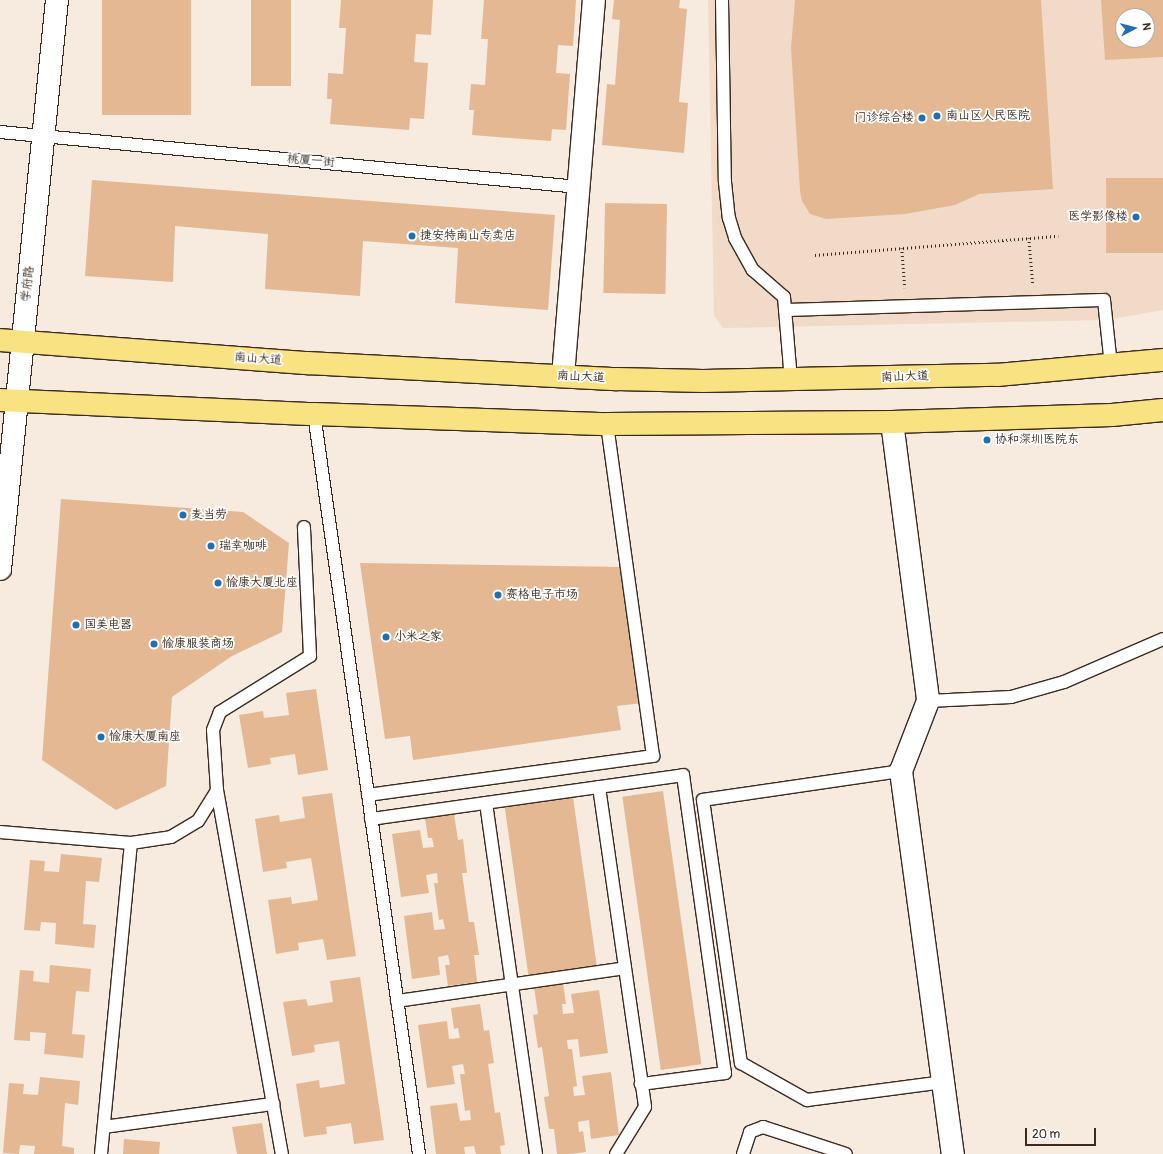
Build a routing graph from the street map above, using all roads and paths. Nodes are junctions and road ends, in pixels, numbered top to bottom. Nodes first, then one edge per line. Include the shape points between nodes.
1 (57, 0) edge
2 (594, 0) edge
3 (722, 0) edge
4 (0, 132) edge
5 (43, 136) junction
6 (579, 187) junction
7 (1058, 236) dead end
8 (1029, 238) junction
9 (902, 248) junction
10 (816, 255) dead end
11 (1034, 301) junction
12 (907, 306) junction
13 (785, 310) junction
14 (0, 340) edge
15 (23, 342) junction
16 (1163, 360) edge
17 (1111, 365) junction
18 (563, 376) junction
19 (791, 381) junction
20 (8, 400) edge
21 (1163, 410) edge
22 (314, 414) junction
23 (892, 422) junction
24 (607, 424) junction
25 (304, 527) dead end
26 (0, 569) edge
27 (1163, 639) edge
28 (928, 701) junction
29 (901, 771) junction
30 (599, 787) junction
31 (217, 790) junction
32 (368, 795) junction
33 (486, 803) junction
34 (371, 819) junction
35 (0, 832) edge
36 (131, 843) junction
37 (624, 968) junction
38 (512, 984) junction
39 (397, 1001) junction
40 (944, 1082) junction
41 (641, 1084) junction
42 (273, 1104) junction
43 (104, 1127) junction
44 (102, 1154) edge
45 (282, 1154) edge
46 (419, 1154) edge
47 (536, 1154) edge
48 (616, 1154) edge
49 (742, 1154) edge
50 (846, 1154) edge
51 (953, 1154) edge

1 - 5 street, 学府路
2 - 6 street
3 - 13 lane via 725,182 729,218 753,270 784,297
4 - 5 lane, 桃厦一街
5 - 6 lane, 桃厦一街
5 - 15 street, 学府路
6 - 18 street
7 - 8 path
8 - 9 path
8 - 11 path
9 - 10 path
9 - 12 path
11 - 12 lane
11 - 17 lane via 1104,300
12 - 13 lane
13 - 19 lane
14 - 15 main road, 南山大道
15 - 18 main road, 南山大道 via 307,363
15 - 20 street, 学府路
16 - 17 main road, 南山大道
17 - 19 main road, 南山大道 via 997,374
18 - 19 main road, 南山大道
20 - 22 main road
20 - 26 street, 学府路
21 - 23 main road via 1112,415
22 - 24 main road
22 - 32 lane
23 - 24 main road
23 - 28 street
24 - 32 lane via 653,756
25 - 31 lane via 310,656 220,712 213,730
27 - 28 lane via 1064,682 1011,697
28 - 29 street
29 - 40 street
29 - 40 lane via 703,800 741,1063 807,1100
30 - 33 lane
30 - 37 lane
30 - 41 lane via 683,775 703,916 725,1073
31 - 36 lane via 198,821 171,837
31 - 42 lane
32 - 34 lane
33 - 34 lane
33 - 38 lane
34 - 39 lane
35 - 36 lane
36 - 43 lane
37 - 38 lane
37 - 41 lane
38 - 39 lane
38 - 47 lane
39 - 46 lane
40 - 51 street
41 - 48 lane via 645,1106
42 - 43 lane
42 - 45 lane
43 - 44 lane
49 - 50 lane via 750,1132 763,1127

